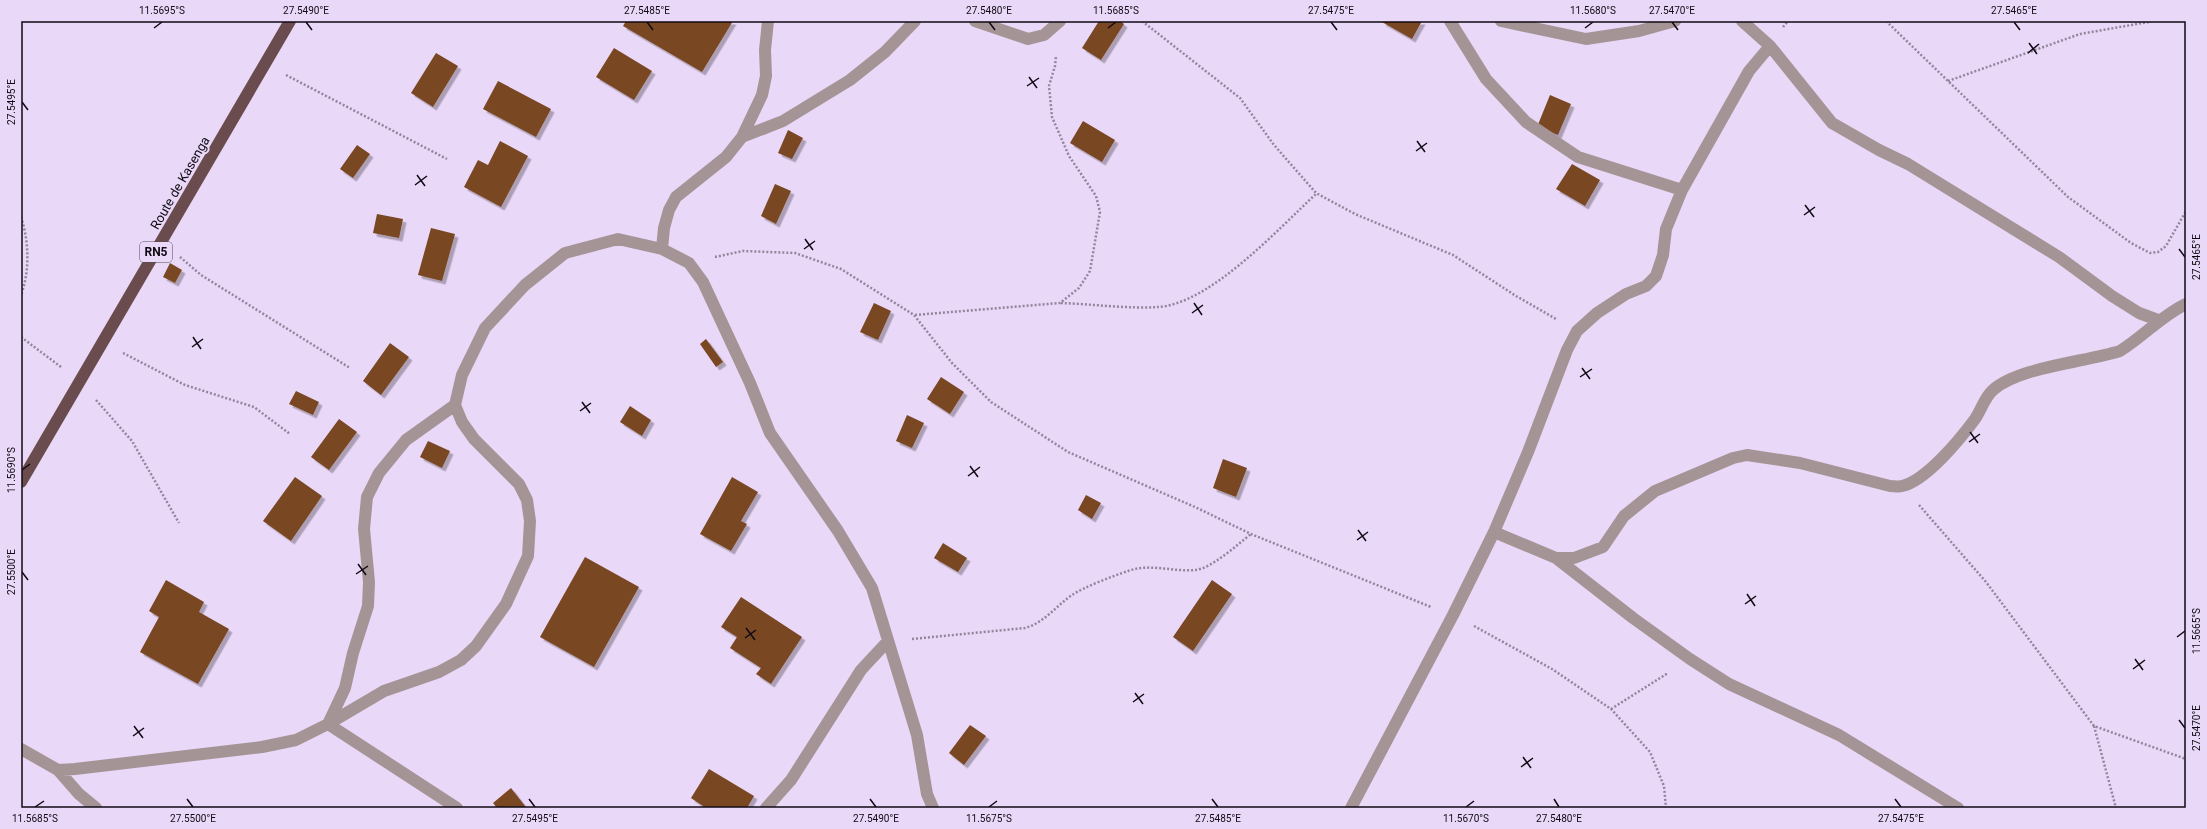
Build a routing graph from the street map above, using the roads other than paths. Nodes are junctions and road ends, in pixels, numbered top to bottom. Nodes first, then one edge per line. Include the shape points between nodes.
1 (290, 21) edge
2 (768, 21) edge
3 (915, 21) edge
4 (975, 21) edge
5 (1060, 21) edge
6 (1450, 21) edge
7 (1501, 21) edge
8 (1675, 21) edge
9 (1742, 21) edge
10 (1770, 46) junction
11 (742, 137) junction
12 (1682, 190) junction
13 (662, 249) junction
14 (2186, 304) edge
15 (2158, 320) junction
16 (456, 405) junction
17 (21, 482) edge
18 (1494, 532) junction
19 (1556, 558) junction
20 (888, 641) junction
21 (328, 724) junction
22 (21, 749) edge
23 (58, 770) junction
24 (96, 808) edge
25 (456, 808) edge
26 (766, 808) edge
27 (933, 808) edge
28 (1351, 808) edge
29 (1958, 808) edge

1 - 17 highway, Route de Kasenga / RN5
2 - 11 street via 766,76 762,95
3 - 11 street via 886,52 850,80 782,121
4 - 5 street via 1028,39 1044,35
6 - 12 street via 1486,79 1526,122 1578,157
7 - 8 street via 1586,39 1639,31
9 - 10 street
10 - 12 street via 1749,71
10 - 15 street via 1832,123 1908,164 2059,258 2117,300 2139,313
11 - 13 street via 726,157 676,197 664,228
12 - 18 street via 1666,229 1663,255 1656,276 1646,286 1626,294 1597,313 1577,331
13 - 16 street via 618,239 565,253 525,285 485,328 462,376
13 - 20 street via 690,263 707,289 770,433 838,531 872,588
14 - 15 street
15 - 19 street via 2131,344 2120,350 2029,373 2009,380 1993,390 1947,455 1917,479 1902,486 1890,486 1800,463 1747,455 1733,458 1655,491 1624,516 1603,547 1574,558
16 - 21 street via 406,440 379,473 367,498 364,529 369,582 368,606 345,688
16 - 21 street via 462,422 474,439 520,484 528,500 528,556 506,604 476,646 461,660 439,672 384,691
18 - 19 street
18 - 28 street
19 - 29 street via 1633,618 1729,684 1839,735
20 - 26 street via 861,670 795,774
20 - 27 street via 918,735 927,794
21 - 23 street via 296,740 262,747
21 - 25 street
22 - 23 street
23 - 24 street via 78,794

